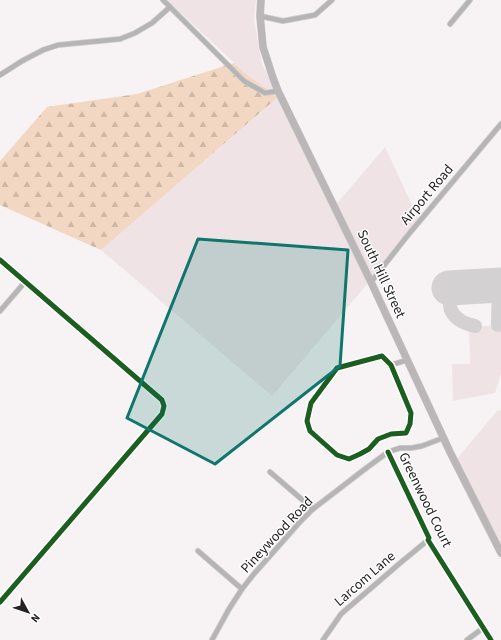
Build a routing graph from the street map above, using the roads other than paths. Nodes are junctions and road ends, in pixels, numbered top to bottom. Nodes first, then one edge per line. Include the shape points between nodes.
1 (163, 0) edge
2 (261, 0) edge
3 (332, 0) edge
4 (470, 0) edge
5 (170, 7) junction
6 (260, 16) junction
7 (450, 24) dead end
8 (0, 76) edge
9 (278, 92) junction
10 (501, 124) edge
11 (0, 260) edge
12 (25, 282) junction
13 (371, 282) junction
14 (0, 311) edge
15 (407, 360) junction
16 (391, 365) junction
17 (443, 438) junction
18 (388, 452) junction
19 (270, 472) dead end
20 (313, 509) junction
21 (428, 540) junction
22 (198, 551) dead end
23 (501, 552) edge
24 (242, 589) junction
25 (0, 602) edge
26 (483, 628) junction
27 (212, 640) edge
28 (323, 640) edge
29 (467, 640) edge
30 (491, 640) edge

1 - 5 street
2 - 6 main road, South Hill Street
3 - 6 street via 315,15 283,21
4 - 7 street
5 - 8 street via 152,23 135,33 120,39 58,45 22,61
5 - 9 street via 244,81 265,93
6 - 9 main road, South Hill Street via 263,47
9 - 13 main road, South Hill Street
10 - 13 street, Airport Road
11 - 12 street
12 - 14 street
12 - 25 street via 162,400 164,406 162,414
13 - 15 main road, South Hill Street
15 - 16 street
15 - 17 main road, South Hill Street
16 - 16 street via 382,356 337,368 311,402 307,421 310,431 337,455 349,459 369,449 378,440 392,434 406,433 411,413
17 - 18 street, Pineywood Road via 422,446
17 - 23 main road, South Hill Street
18 - 20 street, Pineywood Road
18 - 21 street, Greenwood Court
19 - 20 street
20 - 24 street, Pineywood Road
21 - 26 street, Greenwood Court
21 - 28 street, Larcom Lane via 341,614
22 - 24 street
24 - 27 street, Pineywood Road
26 - 29 street
26 - 30 street, Greenwood Court

